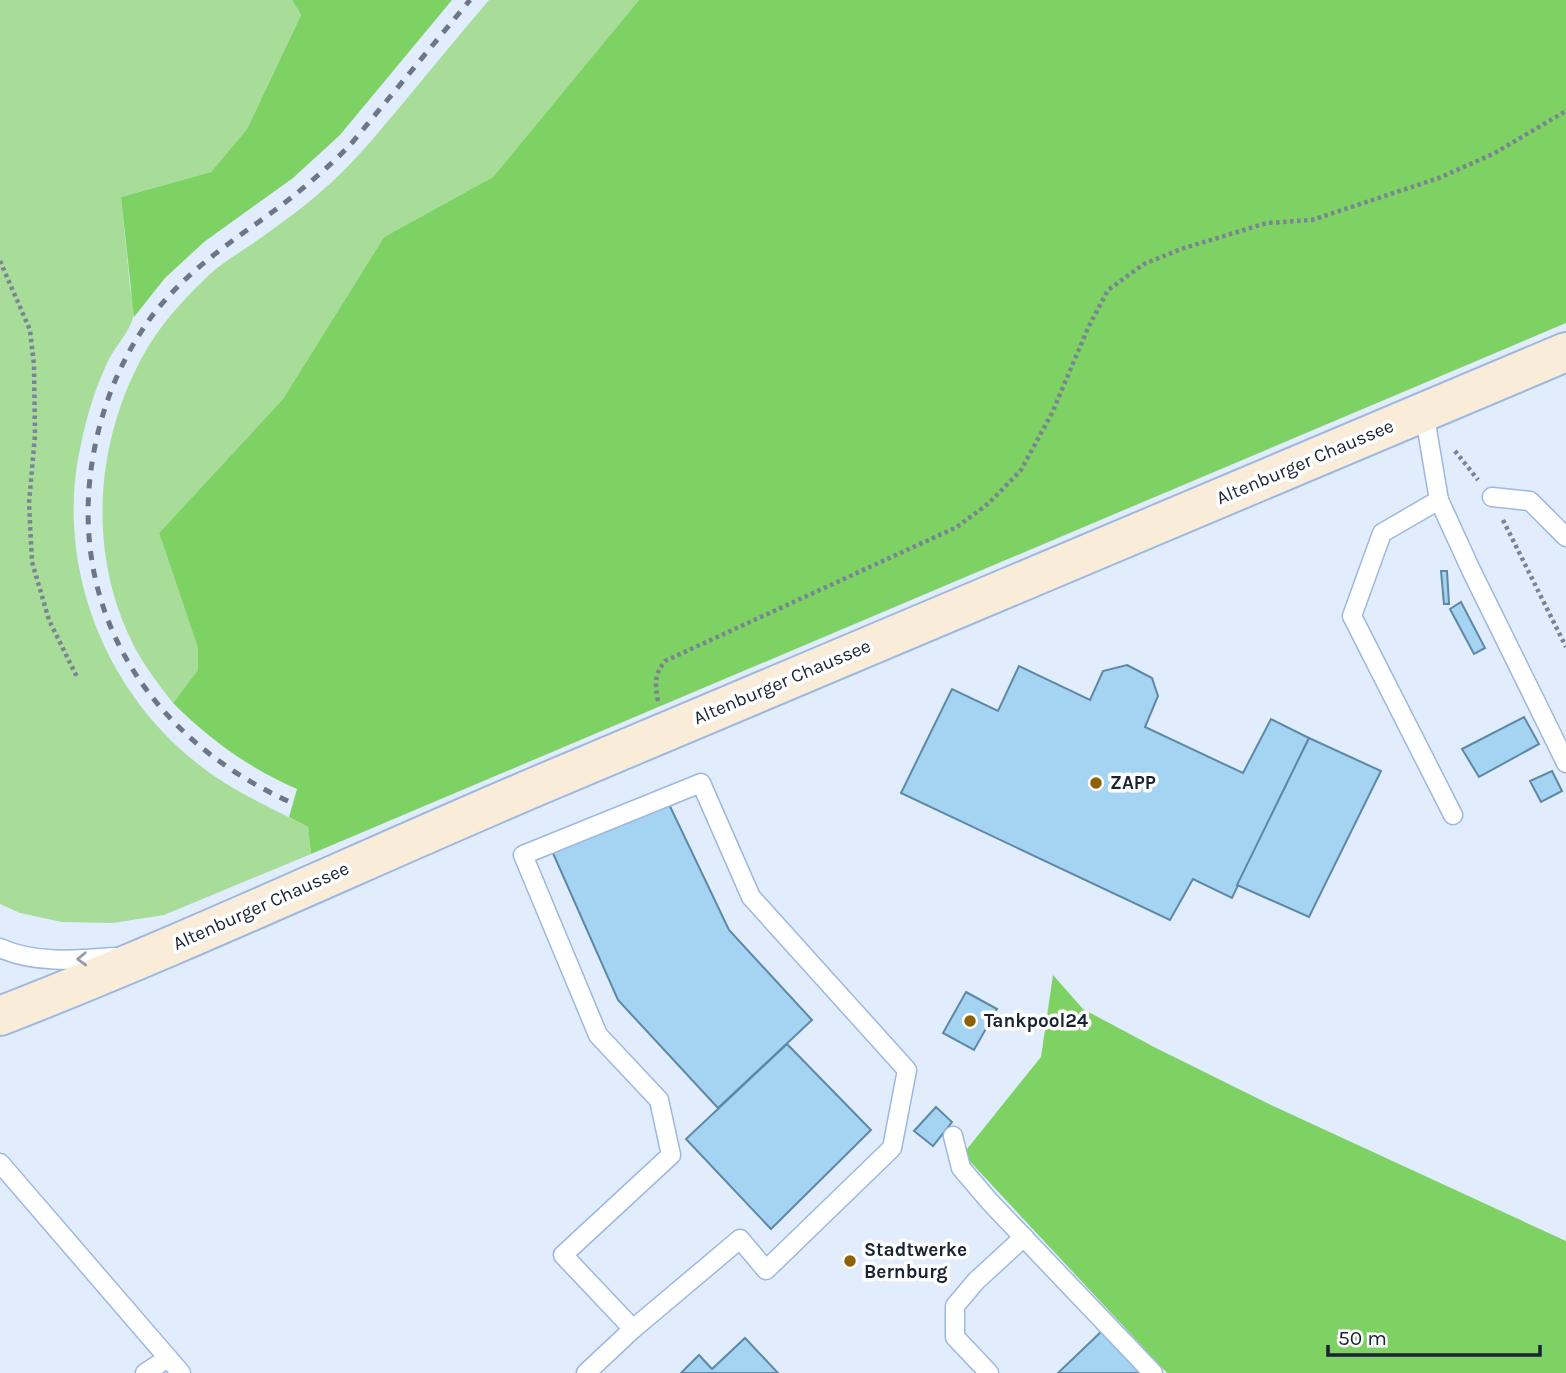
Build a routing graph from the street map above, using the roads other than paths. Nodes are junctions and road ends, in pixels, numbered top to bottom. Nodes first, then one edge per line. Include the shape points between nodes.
1 (1566, 352) edge
2 (1424, 412) junction
3 (1492, 497) road end
4 (1439, 500) junction
5 (1566, 537) edge
6 (1566, 763) edge
7 (1453, 815) dead end
8 (0, 948) edge
9 (150, 954) junction
10 (0, 1016) edge
11 (953, 1136) dead end
12 (0, 1163) edge
13 (1024, 1237) junction
14 (633, 1329) junction
15 (168, 1358) junction
16 (145, 1373) edge
17 (181, 1373) edge
18 (586, 1373) edge
19 (989, 1373) edge
20 (1153, 1373) edge

1 - 2 main road, Altenburger Chaussee
2 - 4 lane
2 - 9 main road, Altenburger Chaussee
3 - 5 lane via 1530,501
4 - 6 lane
4 - 7 lane via 1382,533 1352,616
9 -> 8 lane via 51,960
9 - 10 main road, Altenburger Chaussee
11 - 13 lane via 961,1168
12 - 15 lane
13 - 19 lane via 955,1306 955,1337
13 - 20 lane
14 - 14 lane via 740,1239 766,1270 892,1148 907,1070 751,897 701,783 523,855 598,1035 659,1100 671,1155 563,1255
14 - 18 lane
15 - 16 lane
15 - 17 lane

